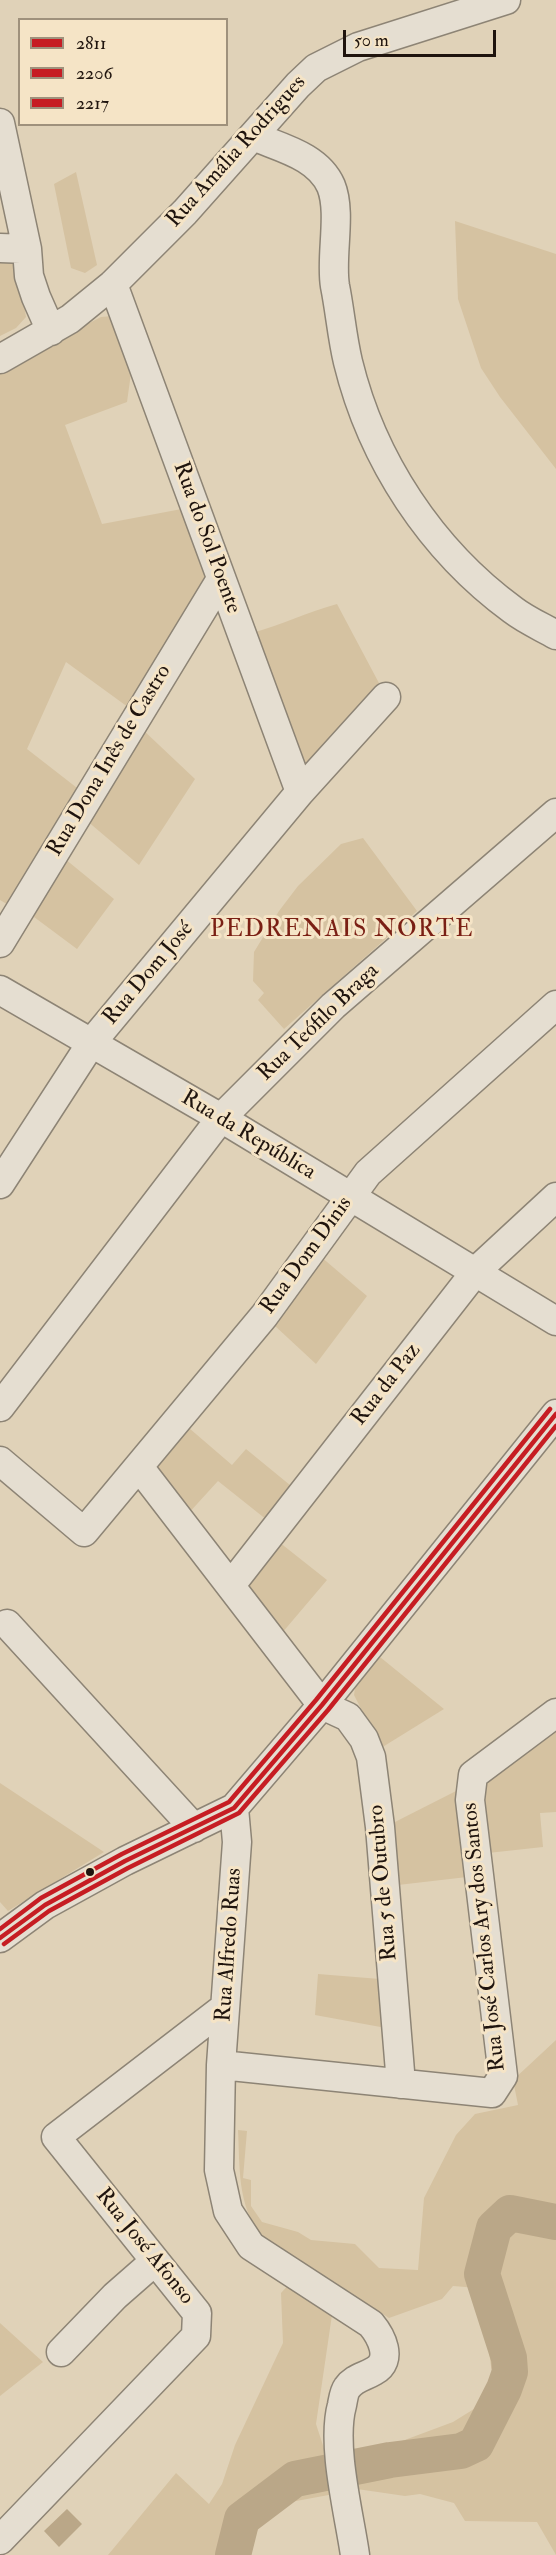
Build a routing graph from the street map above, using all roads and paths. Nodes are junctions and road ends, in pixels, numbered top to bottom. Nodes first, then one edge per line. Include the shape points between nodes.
1 (506, 0) edge
2 (253, 136) junction
3 (2, 139) edge
4 (13, 249) edge
5 (113, 284) junction
6 (61, 325) junction
7 (0, 359) edge
8 (221, 579) junction
9 (556, 634) edge
10 (386, 697) dead end
11 (300, 792) junction
12 (556, 813) edge
13 (0, 943) edge
14 (0, 990) edge
15 (556, 1005) edge
16 (92, 1042) junction
17 (221, 1118) junction
18 (0, 1184) edge
19 (350, 1197) junction
20 (556, 1197) edge
21 (476, 1271) junction
22 (556, 1321) edge
23 (0, 1407) edge
24 (555, 1417) edge
25 (0, 1461) edge
26 (139, 1467) junction
27 (231, 1585) junction
28 (7, 1624) dead end
29 (322, 1705) junction
30 (556, 1713) edge
31 (234, 1808) junction
32 (194, 1828) junction
33 (0, 1938) edge
34 (225, 2007) junction
35 (221, 2066) junction
36 (401, 2084) junction
37 (155, 2261) junction
38 (61, 2352) dead end
39 (0, 2540) edge
40 (355, 2555) edge

1 - 2 street, Rua Amália Rodrigues via 358,47 335,58 307,75
2 - 5 street, Rua Amália Rodrigues
2 - 9 street via 309,159 331,186 336,220 334,276 349,362 369,425 399,486 462,567 514,612
3 - 4 street
4 - 6 street
5 - 6 street, Rua Amália Rodrigues
5 - 8 street, Rua do Sol Poente
6 - 7 street, Rua Amália Rodrigues
8 - 11 street, Rua do Sol Poente
8 - 13 street, Rua Dona Inês de Castro
10 - 11 street, Rua Dom José
11 - 16 street, Rua Dom José
12 - 17 street, Rua Teófilo Braga via 333,1005
14 - 16 street, Rua da República
15 - 19 street, Rua Dom Dinis via 368,1173
16 - 17 street, Rua da República
16 - 18 street, Rua Dom José
17 - 19 street, Rua da República
17 - 23 street, Rua Teófilo Braga
19 - 21 street, Rua da República
19 - 26 street, Rua Dom Dinis via 320,1231 264,1316
20 - 21 street, Rua da Paz
21 - 22 street, Rua da República
21 - 27 street, Rua da Paz
24 - 29 street
25 - 26 street, Rua Dom Dinis via 84,1532
26 - 27 street
27 - 29 street
28 - 32 street
29 - 31 street
29 - 36 street, Rua 5 de Outubro via 348,1717 364,1738 371,1757
30 - 36 street, Rua José Carlos Ary dos Santos via 473,1775 470,1800 503,2076 492,2093
31 - 32 street
31 - 34 street, Rua Alfredo Ruas via 237,1842
32 - 33 street via 45,1905
34 - 35 street, Rua Alfredo Ruas
34 - 37 street, Rua José Afonso via 56,2137
35 - 36 street
35 - 40 street, Rua Alfredo Ruas via 219,2170 228,2211 251,2246 371,2324 383,2340 384,2356 377,2370 355,2379 346,2389 337,2421
37 - 38 street
37 - 39 street, Rua José Afonso via 197,2313 196,2336

